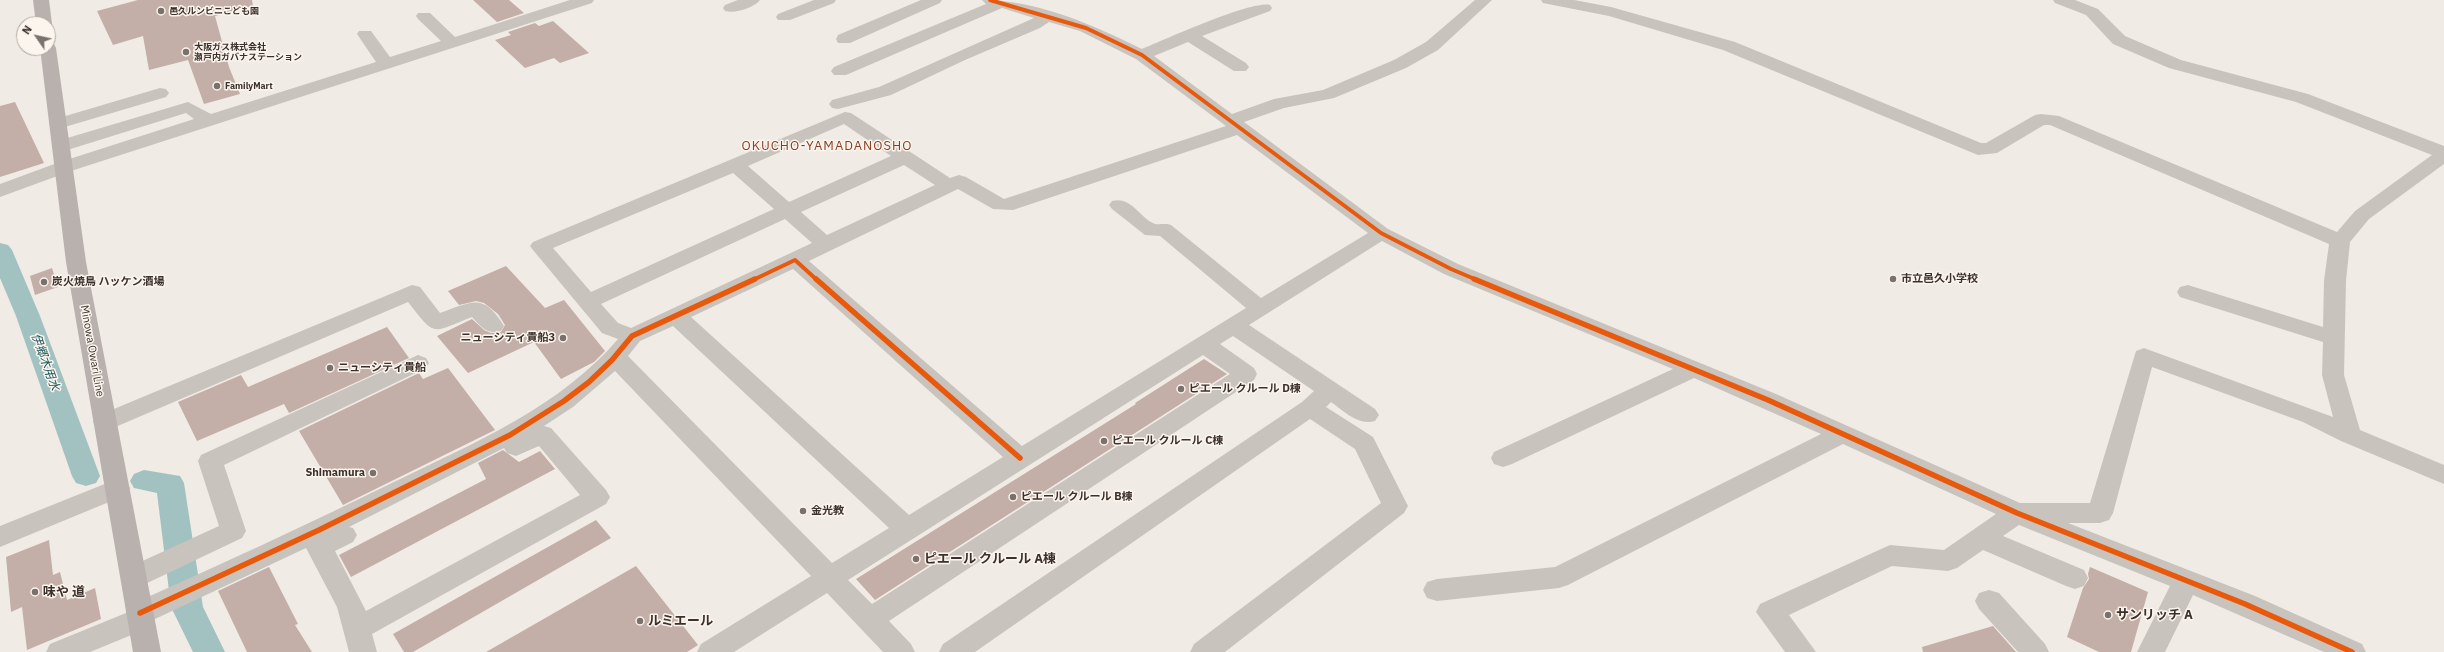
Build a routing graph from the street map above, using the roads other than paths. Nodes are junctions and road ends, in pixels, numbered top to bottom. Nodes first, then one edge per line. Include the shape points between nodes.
1 (41, 0) edge
2 (586, 0) edge
3 (752, 0) edge
4 (828, 0) edge
5 (934, 0) edge
6 (1484, 0) edge
7 (1549, 0) edge
8 (2061, 0) edge
9 (996, 2) edge
10 (731, 8) dead end
11 (1264, 8) dead end
12 (43, 16) edge
13 (424, 16) dead end
14 (1047, 16) junction
15 (784, 17) dead end
16 (365, 34) dead end
17 (1189, 35) junction
18 (844, 39) dead end
19 (452, 42) junction
20 (1142, 55) junction
21 (49, 56) edge
22 (386, 63) junction
23 (1240, 67) dead end
24 (840, 71) dead end
25 (96, 104) junction
26 (838, 104) dead end
27 (167, 113) junction
28 (207, 120) junction
29 (1234, 125) junction
30 (104, 133) junction
31 (61, 145) junction
32 (2444, 154) edge
33 (905, 157) junction
34 (735, 165) junction
35 (949, 186) junction
36 (0, 191) edge
37 (1119, 205) dead end
38 (788, 210) junction
39 (1380, 233) junction
40 (2340, 241) junction
41 (825, 244) junction
42 (795, 260) junction
43 (2188, 292) dead end
44 (587, 302) junction
45 (1260, 308) junction
46 (676, 316) junction
47 (1233, 325) junction
48 (492, 326) dead end
49 (632, 336) junction
50 (2333, 338) junction
51 (1204, 344) junction
52 (616, 358) junction
53 (418, 363) dead end
54 (1694, 369) junction
55 (1329, 390) junction
56 (1310, 408) junction
57 (1367, 415) dead end
58 (105, 422) junction
59 (1842, 434) junction
60 (2350, 435) junction
61 (1020, 458) junction
62 (1503, 458) dead end
63 (2444, 475) edge
64 (117, 488) junction
65 (2017, 513) junction
66 (906, 528) junction
67 (0, 537) edge
68 (1982, 538) junction
69 (134, 577) junction
70 (830, 578) junction
71 (2076, 578) dead end
72 (2186, 581) junction
73 (1437, 590) dead end
74 (1989, 601) dead end
75 (141, 616) junction
76 (870, 619) junction
77 (360, 641) edge
78 (60, 652) edge
79 (147, 652) edge
80 (711, 652) edge
81 (901, 652) edge
82 (953, 652) edge
83 (1204, 652) edge
84 (1802, 652) edge
85 (2035, 652) edge
86 (2151, 652) edge
87 (2352, 652) edge

1 - 12 main road
2 - 19 street
3 - 10 street
4 - 15 street
5 - 18 street
6 - 29 street via 1432,46 1400,64 1328,94 1280,103
7 - 40 street via 1611,12 1729,46 1978,148 1990,150 2041,119 2053,120
8 - 32 street via 2092,12 2119,40 2175,64 2302,98
9 - 14 street
9 - 24 street
11 - 17 street
13 - 19 street
14 - 20 street via 1086,28
14 - 26 street via 1034,25 959,56 874,96 858,97
16 - 22 street
17 - 20 street
17 - 23 street
19 - 22 street
20 - 29 street
21 - 31 main road, Minowa Owari Line
22 - 28 street
25 - 27 street via 158,86
25 - 30 street
25 - 31 street
27 - 28 street via 188,107
27 - 30 street
28 - 31 street
29 - 35 street via 1013,204 1000,205 959,181
29 - 39 street
30 - 31 street
31 - 36 street
31 - 58 main road, Minowa Owari Line via 76,262
32 - 40 street via 2362,215
33 - 34 street via 845,117
33 - 35 street
33 - 38 street
34 - 38 street
34 - 44 street via 540,246
35 - 41 street
37 - 45 street via 1152,231 1164,229
38 - 41 street
38 - 44 street
39 - 45 street
39 - 54 street via 1451,269
40 - 50 street via 2335,281
41 - 42 street
42 - 46 street
42 - 61 street
43 - 50 street
44 - 49 street via 610,328
45 - 47 street
46 - 49 street
46 - 66 street
47 - 51 street
47 - 55 street
48 - 58 street via 476,308 436,323 412,292
49 - 52 street
50 - 60 street via 2332,375
51 - 61 street
51 - 76 street via 1246,374
52 - 70 street
52 - 75 street via 544,417 312,535
53 - 69 street via 210,461 233,531
54 - 59 street
54 - 62 street
55 - 56 street
55 - 57 street
56 - 82 street
56 - 83 street via 1364,443 1395,506
58 - 64 main road, Minowa Owari Line
59 - 65 street
59 - 73 street via 1559,577
60 - 63 street
60 - 65 street via 2310,416 2144,356 2100,513
61 - 66 street
64 - 67 street
64 - 69 main road, Minowa Owari Line
65 - 68 street
65 - 72 street
66 - 70 street
68 - 71 street
68 - 84 street via 1948,561 1890,555 1770,612
69 - 75 main road, Minowa Owari Line
70 - 76 street
70 - 80 street
72 - 86 street
72 - 87 street
74 - 85 street
75 - 78 street
75 - 79 main road, Minowa Owari Line
76 - 81 street
77 - 77 street via 351,606 319,548 542,434 597,497

